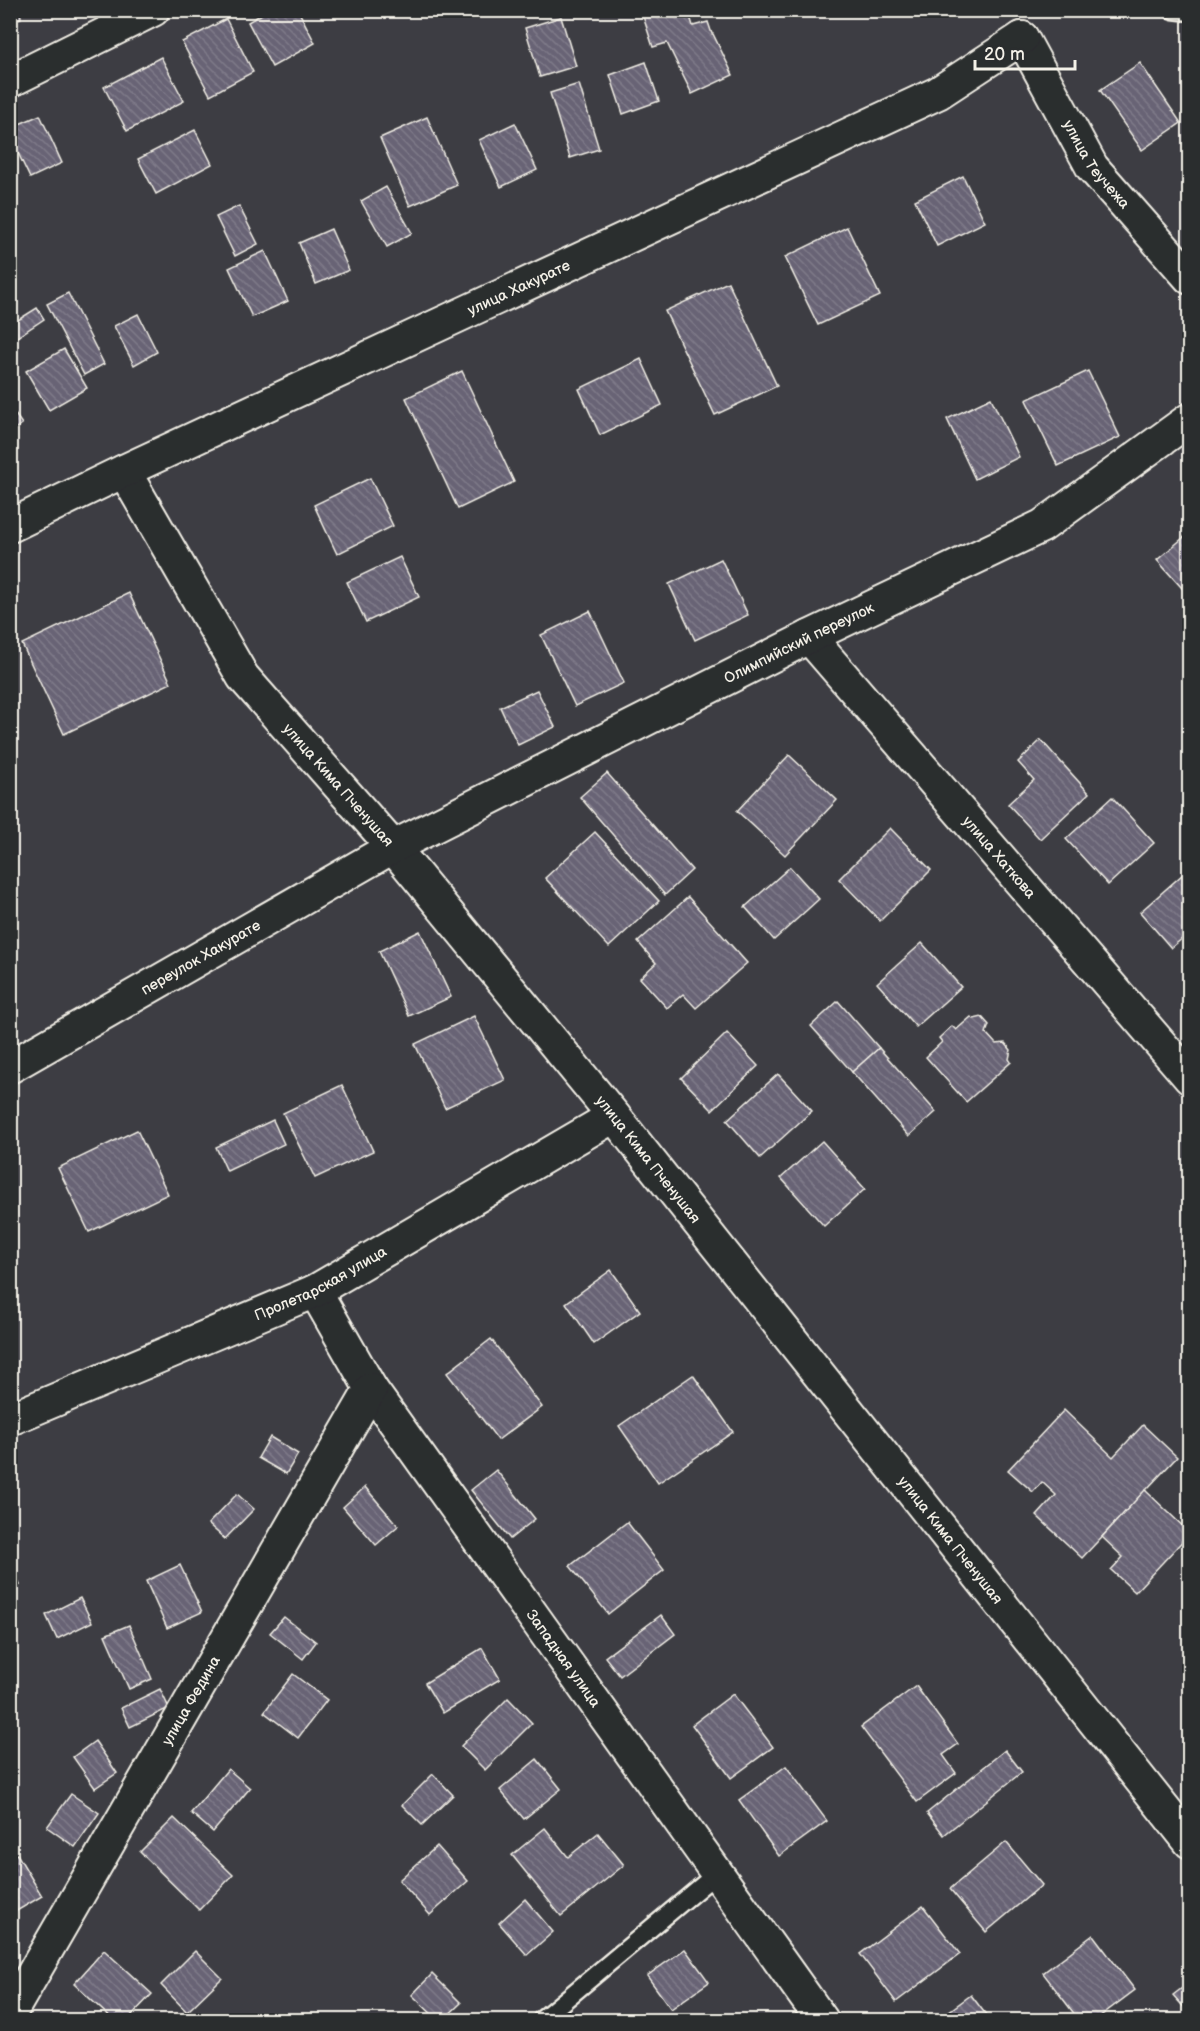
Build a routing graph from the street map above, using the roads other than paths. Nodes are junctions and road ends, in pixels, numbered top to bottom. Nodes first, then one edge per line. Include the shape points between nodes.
1 (153, 10) edge
2 (1173, 10) edge
3 (1190, 12) edge
4 (1024, 24) edge
5 (10, 81) edge
6 (1190, 278) edge
7 (1190, 418) edge
8 (124, 471) junction
9 (10, 526) edge
10 (809, 637) junction
11 (393, 847) junction
12 (10, 1067) edge
13 (1190, 1078) edge
14 (614, 1116) junction
15 (315, 1291) junction
16 (371, 1389) junction
17 (10, 1419) edge
18 (1190, 1842) edge
19 (717, 1873) junction
20 (10, 2009) edge
21 (541, 2020) edge
22 (822, 2020) edge

1 - 5 street
2 - 3 lane
4 - 6 street, улица Теучежа via 1092,167
4 - 8 street, улица Хакурате via 938,93
7 - 10 street, Олимпийский переулок via 1042,526
8 - 9 street, улица Хакурате
8 - 11 street, улица Кима Пченушая via 243,677
10 - 11 street, Олимпийский переулок
10 - 13 street, улица Хаткова
11 - 12 street, переулок Хакурате
11 - 14 street, улица Кима Пченушая
14 - 15 street, Пролетарская улица
14 - 18 street, улица Кима Пченушая
15 - 16 street, Западная улица
15 - 17 street, Пролетарская улица
16 - 19 street, Западная улица
16 - 20 street, улица Федина
19 - 21 lane
19 - 22 street, Западная улица

